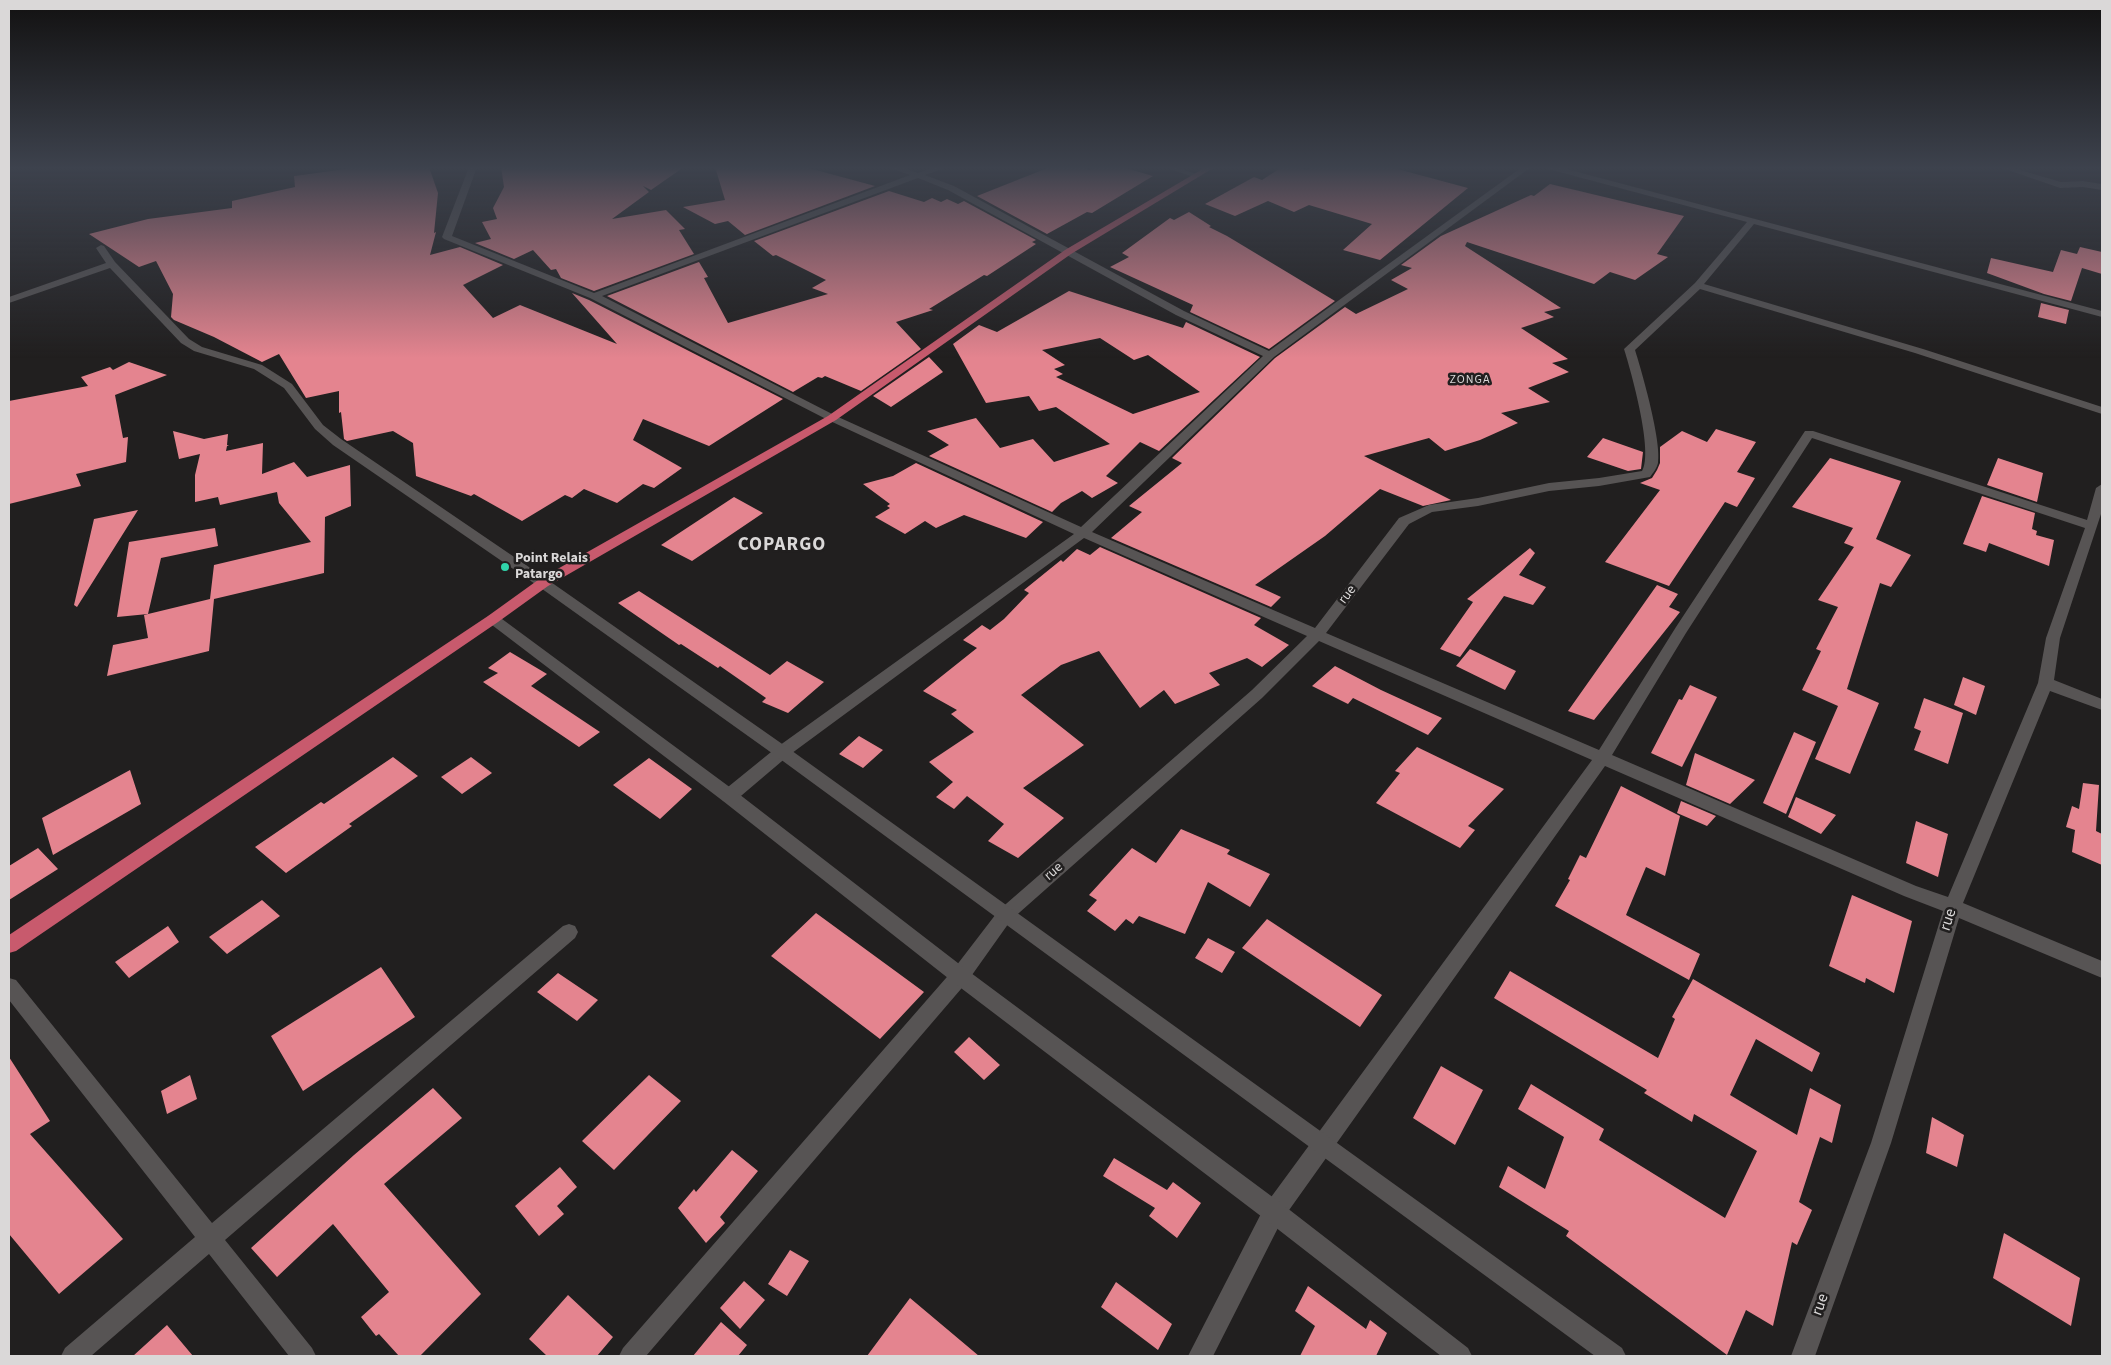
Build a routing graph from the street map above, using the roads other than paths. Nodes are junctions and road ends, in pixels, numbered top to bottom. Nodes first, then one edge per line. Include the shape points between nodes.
1 (449, 231) edge
2 (768, 231) edge
3 (1029, 231) edge
4 (1103, 231) edge
5 (1439, 231) edge
6 (1744, 231) edge
7 (1793, 231) edge
8 (101, 248) dead end
9 (1068, 252) junction
10 (112, 264) junction
11 (1698, 285) junction
12 (594, 296) junction
13 (9, 300) edge
14 (2102, 314) edge
15 (1270, 355) junction
16 (2102, 411) edge
17 (832, 418) junction
18 (2102, 488) edge
19 (2092, 526) junction
20 (1083, 533) junction
21 (543, 582) junction
22 (493, 619) junction
23 (1317, 635) junction
24 (2046, 683) junction
25 (2102, 705) edge
26 (782, 752) junction
27 (1602, 758) junction
28 (729, 796) junction
29 (1952, 907) junction
30 (1005, 915) junction
31 (569, 932) dead end
32 (9, 945) edge
33 (2102, 970) edge
34 (960, 976) junction
35 (9, 986) edge
36 (1322, 1146) junction
37 (1274, 1212) junction
38 (210, 1238) junction
39 (73, 1356) edge
40 (304, 1356) edge
41 (631, 1356) edge
42 (1200, 1356) edge
43 (1460, 1356) edge
44 (1614, 1356) edge
45 (1803, 1356) edge

1 - 12 street via 447,237
2 - 12 street
3 - 9 street
4 - 9 highway
5 - 15 street
6 - 11 street
7 - 14 street
8 - 10 street
9 - 15 street via 1180,312
9 - 17 highway
10 - 13 street
10 - 21 street via 185,341 198,349 258,367 288,386 319,426 337,442
11 - 16 street via 1919,351
11 - 23 street, rue via 1629,349 1636,366 1651,444 1652,464 1646,474 1549,486 1429,509 1404,521
12 - 17 street
15 - 20 street
17 - 20 street
17 - 21 highway
18 - 19 street, rue
19 - 24 street, rue via 2053,638
19 - 27 street via 1809,432
20 - 23 street
20 - 26 street
21 - 22 highway
21 - 26 street
22 - 28 street
22 - 32 highway
23 - 27 street
23 - 30 street, rue via 1256,694
24 - 25 street
24 - 29 street, rue
26 - 28 street
26 - 30 street
27 - 29 street
27 - 36 street
28 - 34 street
29 - 33 street
29 - 45 street, rue via 1881,1143
30 - 34 street, rue
30 - 36 street
31 - 38 street
34 - 37 street
34 - 41 street, rue
35 - 38 street
36 - 37 street
36 - 44 street
37 - 42 street
37 - 43 street
38 - 39 street
38 - 40 street

